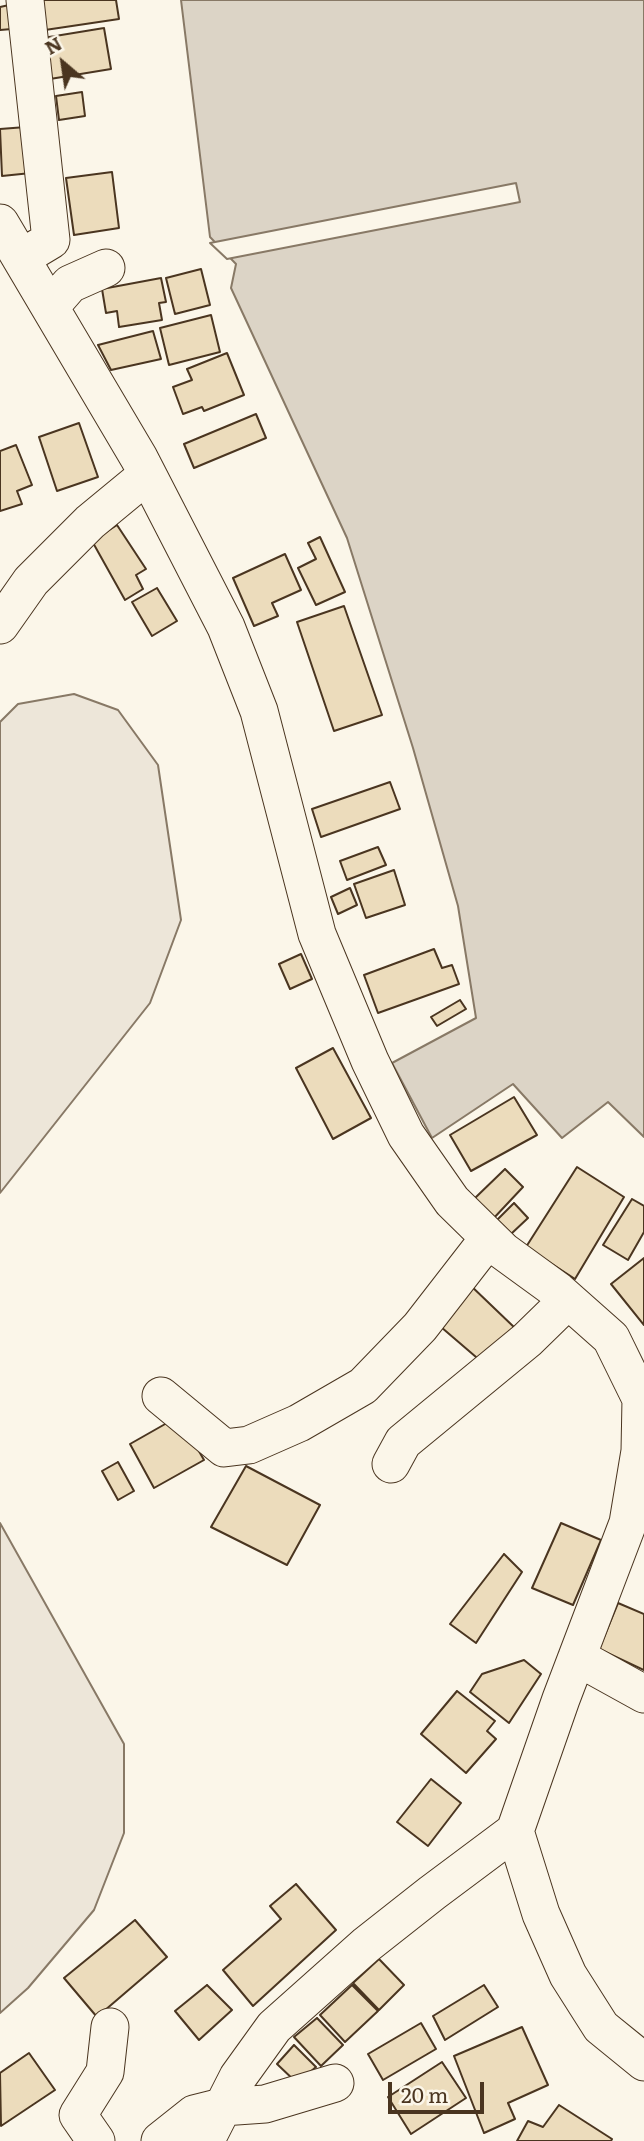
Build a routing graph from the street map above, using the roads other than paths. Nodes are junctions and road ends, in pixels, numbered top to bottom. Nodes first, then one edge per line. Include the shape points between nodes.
1 (26, 0) edge
2 (0, 223) edge
3 (21, 258) junction
4 (106, 268) dead end
5 (50, 307) junction
6 (148, 475) junction
7 (0, 625) edge
8 (489, 1238) junction
9 (568, 1300) junction
10 (161, 1396) dead end
11 (391, 1464) dead end
12 (640, 1485) edge
13 (577, 1657) junction
14 (644, 1694) edge
15 (515, 1831) junction
16 (110, 2027) dead end
17 (644, 2062) edge
18 (335, 2083) dead end
19 (215, 2130) edge
20 (96, 2141) edge
21 (160, 2141) edge

1 - 3 street via 51,240
2 - 3 street
3 - 5 street
4 - 5 street via 70,284
5 - 6 street
6 - 7 street via 31,581
6 - 8 street via 226,627 259,711 317,934 370,1061 406,1135 452,1200
8 - 9 street
8 - 10 street via 420,1327 363,1386 299,1423 249,1446 224,1448
9 - 11 street via 527,1340 403,1442
9 - 12 street via 611,1338 640,1399
12 - 13 street
13 - 14 street
13 - 15 street
15 - 17 street via 541,1914 568,1975 601,2027
15 - 19 street via 366,1945 274,2027 238,2077
16 - 20 street via 104,2072 78,2115
18 - 19 street via 265,2104
19 - 21 street via 194,2114

